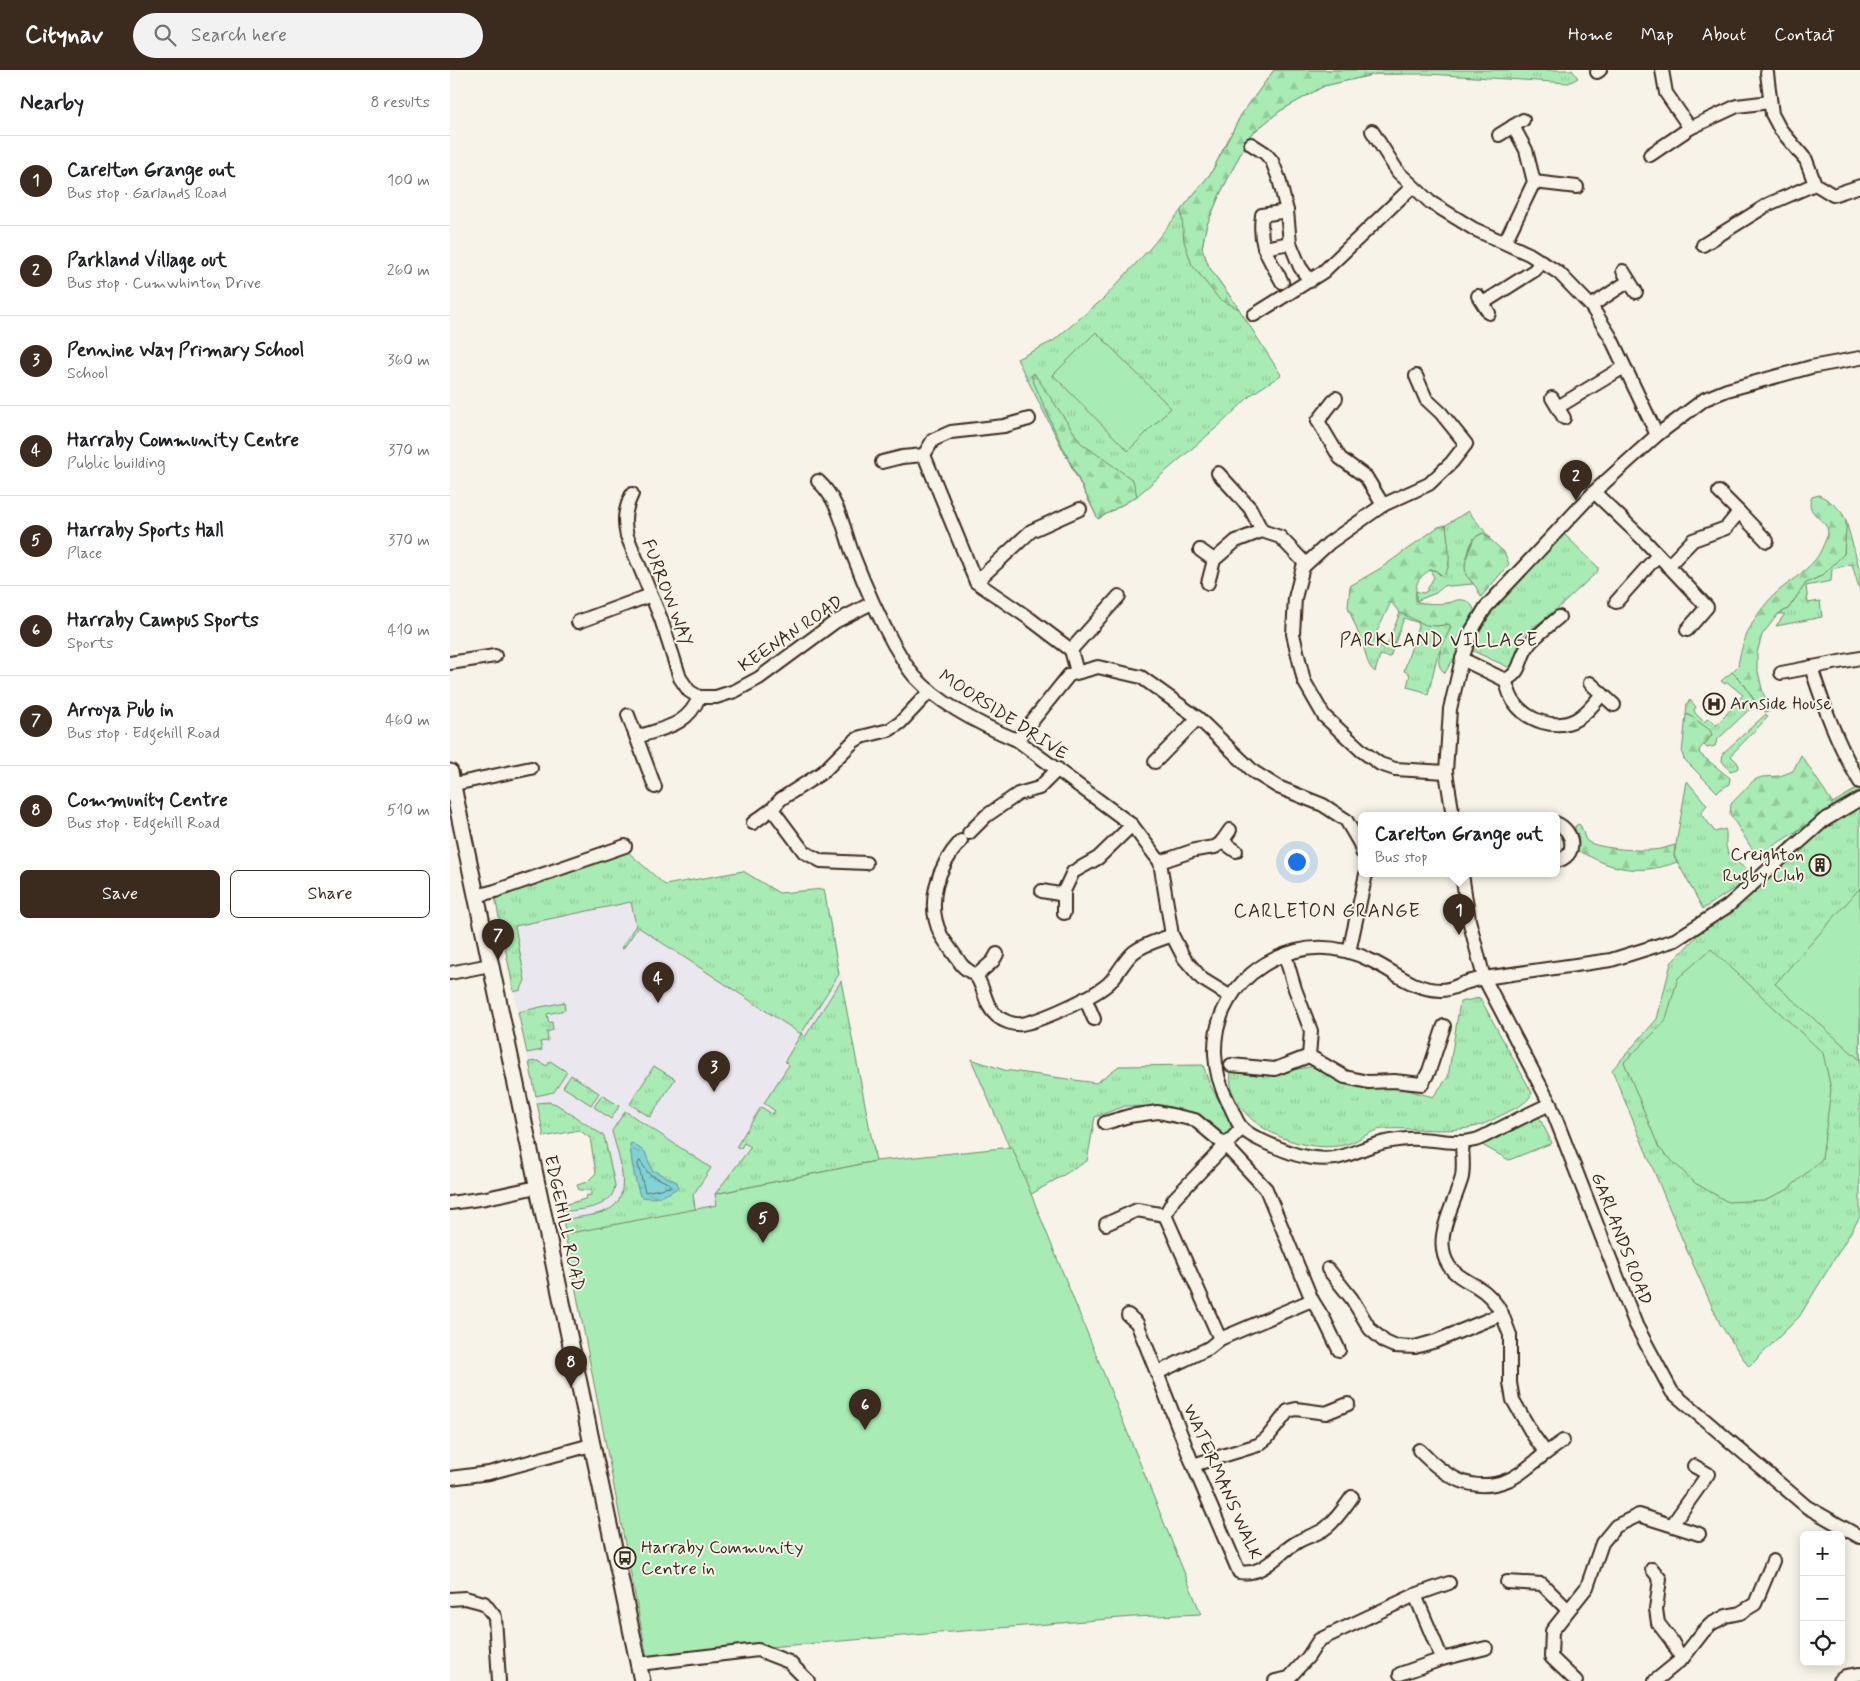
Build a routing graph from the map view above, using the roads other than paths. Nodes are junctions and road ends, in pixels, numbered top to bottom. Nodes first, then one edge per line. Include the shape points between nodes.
1 (1662, 70) edge
2 (1768, 73) dead end
3 (1770, 102) junction
4 (1690, 128) junction
5 (1372, 131) dead end
6 (1499, 135) dead end
7 (1251, 144) dead end
8 (1650, 155) dead end
9 (1534, 182) junction
10 (1815, 184) junction
11 (1412, 186) junction
12 (1860, 186) edge
13 (1577, 187) dead end
14 (1287, 211) junction
15 (1505, 242) junction
16 (1290, 243) junction
17 (1702, 245) dead end
18 (1264, 248) junction
19 (1541, 261) junction
20 (1310, 281) junction
21 (1629, 281) dead end
22 (1282, 282) dead end
23 (1483, 304) dead end
24 (1591, 306) junction
25 (1254, 315) dead end
26 (1860, 358) edge
27 (1624, 367) junction
28 (1416, 376) dead end
29 (1336, 398) dead end
30 (1558, 408) dead end
31 (1028, 419) dead end
32 (1657, 435) junction
33 (924, 455) junction
34 (882, 462) dead end
35 (1218, 473) dead end
36 (818, 481) dead end
37 (1594, 492) junction
38 (1719, 492) dead end
39 (632, 494) dead end
40 (1383, 505) junction
41 (1080, 509) dead end
42 (1739, 512) junction
43 (1262, 531) junction
44 (1767, 541) dead end
45 (1200, 550) dead end
46 (1658, 554) junction
47 (1214, 560) junction
48 (1306, 564) junction
49 (1668, 566) junction
50 (976, 582) junction
51 (1208, 583) dead end
52 (651, 595) junction
53 (1119, 596) dead end
54 (1616, 602) dead end
55 (872, 603) junction
56 (1560, 617) dead end
57 (578, 622) dead end
58 (1687, 630) dead end
59 (1071, 650) junction
60 (495, 656) dead end
61 (1860, 658) edge
62 (1462, 659) junction
63 (450, 663) edge
64 (1811, 667) junction
65 (1078, 672) junction
66 (1780, 673) dead end
67 (1505, 680) junction
68 (1590, 683) dead end
69 (930, 691) junction
70 (1602, 694) junction
71 (699, 697) junction
72 (1614, 705) dead end
73 (628, 715) dead end
74 (1198, 718) junction
75 (637, 737) junction
76 (1017, 740) junction
77 (1154, 762) dead end
78 (531, 768) dead end
79 (1058, 769) junction
80 (1446, 772) junction
81 (451, 780) edge
82 (1860, 782) edge
83 (655, 787) dead end
84 (1860, 799) edge
85 (772, 809) junction
86 (1452, 812) edge
87 (752, 823) dead end
88 (1560, 824) edge
89 (1132, 825) junction
90 (1230, 830) dead end
91 (1222, 841) junction
92 (1358, 841) edge
93 (625, 846) dead end
94 (1236, 851) dead end
95 (1560, 860) edge
96 (866, 862) dead end
97 (1160, 862) junction
98 (1365, 877) edge
99 (1462, 877) edge
100 (1042, 891) dead end
101 (1064, 891) junction
102 (476, 896) junction
103 (1064, 913) dead end
104 (1172, 935) junction
105 (1349, 952) junction
106 (997, 954) dead end
107 (1285, 954) junction
108 (490, 965) junction
109 (450, 973) edge
110 (976, 976) junction
111 (1484, 978) junction
112 (1231, 997) junction
113 (1085, 998) junction
114 (1094, 1019) dead end
115 (1444, 1026) dead end
116 (1309, 1056) junction
117 (1231, 1066) dead end
118 (1550, 1104) junction
119 (1105, 1123) dead end
120 (1242, 1128) junction
121 (1462, 1142) junction
122 (1226, 1146) junction
123 (537, 1186) junction
124 (450, 1204) edge
125 (1165, 1215) junction
126 (1106, 1224) dead end
127 (1328, 1269) dead end
128 (1312, 1300) junction
129 (1502, 1314) junction
130 (1128, 1315) dead end
131 (1220, 1339) junction
132 (1338, 1350) dead end
133 (1157, 1373) junction
134 (1348, 1404) dead end
135 (1563, 1441) dead end
136 (591, 1445) junction
137 (1419, 1450) dead end
138 (1546, 1453) junction
139 (1193, 1465) junction
140 (1694, 1466) dead end
141 (450, 1478) edge
142 (1352, 1497) dead end
143 (1672, 1525) junction
144 (1700, 1534) dead end
145 (1860, 1537) edge
146 (1773, 1561) dead end
147 (1652, 1569) dead end
148 (1507, 1582) dead end
149 (1449, 1583) dead end
150 (1415, 1595) junction
151 (450, 1599) edge
152 (1568, 1610) junction
153 (1486, 1648) dead end
154 (1442, 1659) junction
155 (1682, 1659) junction
156 (638, 1664) junction
157 (1400, 1674) dead end
158 (1860, 1674) edge
159 (1289, 1679) edge
160 (499, 1681) edge
161 (642, 1681) edge
162 (808, 1681) edge
163 (1276, 1681) edge
164 (1576, 1681) edge
165 (1655, 1681) edge
166 (1839, 1681) edge

1 - 4 street via 1666,93
2 - 3 street
3 - 4 street via 1737,106
3 - 10 street via 1780,129 1806,160
4 - 8 street
5 - 11 street via 1389,160
6 - 9 street via 1518,123
7 - 14 street via 1272,161
9 - 13 street
9 - 15 street
10 - 12 street via 1833,195
10 - 17 street via 1769,204
11 - 15 street via 1430,202 1474,229
11 - 20 street
14 - 16 street
14 - 18 street via 1262,215 1260,232
15 - 19 street
16 - 18 street
16 - 20 street
18 - 22 street
19 - 23 street via 1535,270
19 - 24 street via 1559,273
20 - 25 street
21 - 24 street
24 - 27 street
26 - 32 street via 1811,367 1727,390 1705,399
27 - 30 street
27 - 32 street
28 - 40 street via 1426,399 1466,444 1429,484
29 - 40 street via 1318,421 1340,458 1366,477
31 - 33 street via 1004,426 951,432 933,440
32 - 37 street
33 - 34 street
33 - 50 street
35 - 43 street via 1250,508
36 - 55 street, MOORSIDE DRIVE via 833,500
37 - 46 street
37 - 62 street via 1486,607 1472,630
38 - 42 street
39 - 52 street, FURROW WAY via 625,512 625,528
40 - 48 street via 1329,543
41 - 50 street via 1031,531
42 - 44 street
42 - 49 street via 1726,528 1693,540
43 - 47 street via 1236,541
43 - 48 street via 1280,537
45 - 47 street
46 - 49 street
46 - 54 street
47 - 51 street
48 - 80 street via 1302,567 1295,598 1293,634 1304,681 1324,716 1380,764 1395,769
49 - 58 street via 1707,607
50 - 59 street
52 - 57 street
52 - 71 street, FURROW WAY via 683,684
53 - 59 street
55 - 69 street, MOORSIDE DRIVE via 907,667
55 - 71 street, KEENAN ROAD via 835,622 747,685 716,697
56 - 67 street via 1532,641 1516,673
59 - 65 street
60 - 63 street
61 - 64 street
62 - 67 street
62 - 80 street via 1450,709
64 - 66 street
64 - 82 street via 1827,717
65 - 74 street via 1098,667 1140,677
65 - 76 street via 1069,675
67 - 70 street via 1521,710 1549,724 1571,722
68 - 70 street
69 - 76 street, MOORSIDE DRIVE via 958,710
69 - 85 street via 900,723 889,730 854,741 824,772 781,799
70 - 72 street
71 - 75 street via 687,718
73 - 75 street
74 - 77 street
74 - 92 street via 1254,772 1278,787 1323,805 1346,820
75 - 83 street
76 - 79 street, MOORSIDE DRIVE
78 - 81 street
79 - 89 street, MOORSIDE DRIVE
79 - 110 street via 1039,788 1018,794 986,816 952,851 941,870 934,907 941,934 964,968
80 - 86 street
81 - 102 street, EDGEHILL ROAD
84 - 111 street via 1823,822 1728,906 1675,940 1610,960
85 - 87 street
85 - 96 street via 804,852 821,861
88 - 95 street via 1571,835 1572,845 1567,856
89 - 97 street, MOORSIDE DRIVE
89 - 101 street via 1098,858 1073,872
90 - 91 street
91 - 94 street
91 - 97 street via 1215,847
93 - 102 street
97 - 104 street, MOORSIDE DRIVE
98 - 105 street
99 - 111 street, GARLANDS ROAD via 1469,920
100 - 101 street via 1059,894
101 - 103 street
102 - 108 street, EDGEHILL ROAD
104 - 112 street, MOORSIDE DRIVE via 1184,958 1202,979
104 - 113 street via 1134,952 1107,985
105 - 107 street via 1314,948
105 - 111 street via 1373,961 1404,981 1423,987 1451,989
106 - 110 street
107 - 112 street via 1254,970
107 - 116 street via 1311,1031
108 - 109 street
108 - 123 street, EDGEHILL ROAD
110 - 113 street via 990,1008 1009,1022 1021,1024 1032,1021
111 - 118 street, GARLANDS ROAD
112 - 120 street via 1218,1024 1214,1054 1221,1087
113 - 114 street
115 - 116 street via 1422,1084 1368,1082 1346,1077
116 - 117 street via 1275,1069
118 - 121 street via 1476,1140
118 - 145 street, GARLANDS ROAD via 1636,1325 1672,1392 1807,1507
119 - 122 street via 1158,1112 1195,1120
120 - 121 street via 1288,1152 1310,1157 1335,1158 1403,1139
120 - 122 street
121 - 129 street via 1462,1175 1445,1226 1444,1254 1460,1278 1489,1296
122 - 125 street via 1174,1199
122 - 128 street via 1266,1189
123 - 124 street
123 - 136 street, EDGEHILL ROAD
125 - 126 street via 1137,1210
125 - 131 street
127 - 129 street via 1370,1329 1394,1346 1415,1347 1436,1341
128 - 131 street
128 - 132 street
129 - 138 street via 1510,1335 1513,1400
130 - 133 street, WATERMANS WALK via 1137,1323
131 - 133 street via 1209,1348
133 - 139 street, WATERMANS WALK
134 - 139 street via 1326,1413 1288,1411 1258,1446
135 - 138 street
136 - 141 street via 489,1473
136 - 156 street, EDGEHILL ROAD
137 - 138 street via 1455,1480 1479,1485 1509,1480
139 - 142 street, WATERMANS WALK via 1239,1572 1248,1574 1267,1565 1286,1548 1325,1529
140 - 143 street via 1708,1474
143 - 144 street
143 - 152 street via 1639,1515 1616,1526 1602,1542 1587,1587
146 - 155 street via 1755,1604 1711,1624
147 - 155 street via 1660,1579 1656,1609 1658,1623
148 - 152 street via 1542,1584
149 - 150 street
150 - 154 street
150 - 159 street via 1318,1640
151 - 160 street via 465,1598 484,1603 495,1617
152 - 164 street via 1552,1631 1551,1657
153 - 154 street
154 - 157 street
155 - 165 street
156 - 161 street, EDGEHILL ROAD
156 - 162 street via 758,1650 788,1662
158 - 166 street via 1846,1676
159 - 163 street

